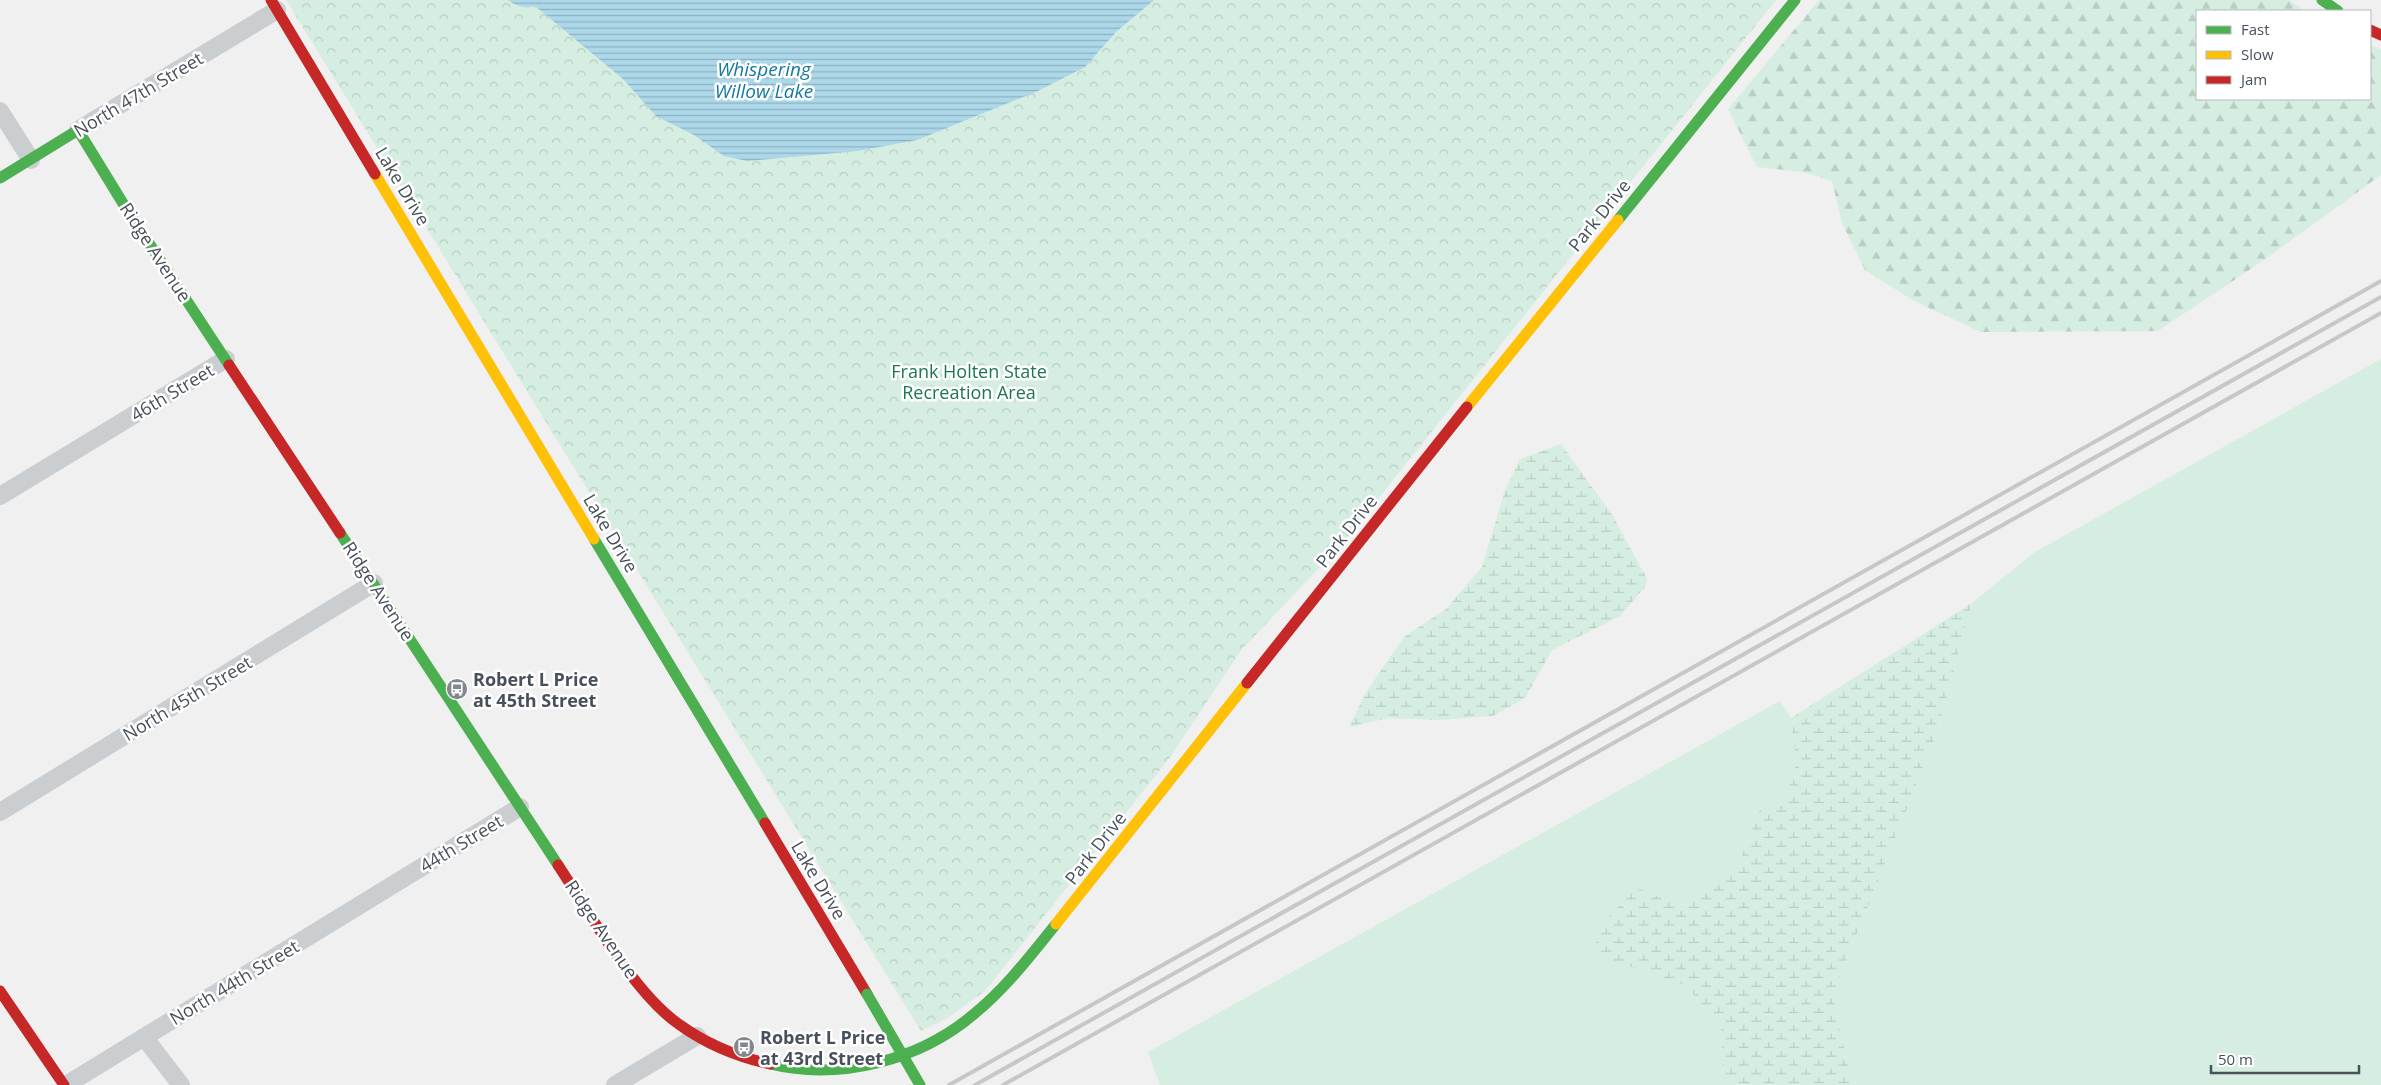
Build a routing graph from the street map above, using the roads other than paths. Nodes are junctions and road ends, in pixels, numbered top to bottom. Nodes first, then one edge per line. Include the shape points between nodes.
1 (1795, 0) edge
2 (2322, 0) edge
3 (274, 5) edge
4 (2337, 10) edge
5 (0, 111) edge
6 (78, 130) junction
7 (31, 160) junction
8 (0, 178) edge
9 (226, 359) junction
10 (0, 496) edge
11 (374, 583) junction
12 (520, 807) junction
13 (0, 812) edge
14 (402, 879) joint
15 (0, 991) edge
16 (697, 1036) junction
17 (144, 1037) junction
18 (65, 1085) edge
19 (181, 1085) edge
20 (615, 1085) edge
21 (920, 1085) edge

1 - 16 street, Park Drive via 1444,434 1038,948 976,1013 939,1039 873,1066 848,1071 798,1070 745,1059
2 - 4 street
3 - 6 street, North 47th Street
3 - 21 street, Lake Drive, bridge
5 - 7 street
6 - 7 street, North 47th Street
6 - 9 street, Ridge Avenue
7 - 8 street, North 47th Street
9 - 10 street, 46th Street
9 - 11 street, Ridge Avenue
11 - 12 street, Ridge Avenue
11 - 13 street, North 45th Street
12 - 14 street, 44th Street
12 - 16 street, Ridge Avenue via 623,964 664,1011
14 - 17 street, North 44th Street
15 - 18 street
16 - 20 street
17 - 18 street, North 44th Street
17 - 19 street

